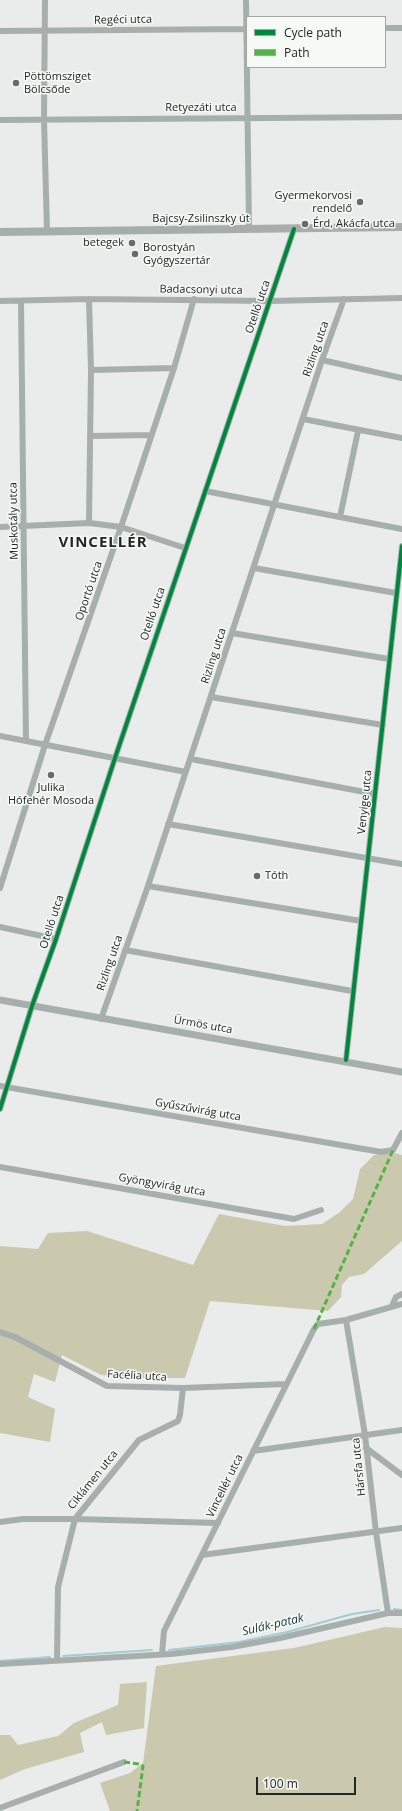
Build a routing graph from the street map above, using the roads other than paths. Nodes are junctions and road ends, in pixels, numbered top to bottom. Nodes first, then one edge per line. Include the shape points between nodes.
1 (45, 0) edge
2 (246, 0) edge
3 (247, 16) edge
4 (386, 28) edge
5 (402, 28) edge
6 (246, 29) edge
7 (0, 31) edge
8 (45, 31) junction
9 (247, 68) edge
10 (402, 117) edge
11 (246, 118) junction
12 (44, 119) junction
13 (0, 120) edge
14 (402, 227) edge
15 (294, 228) junction
16 (249, 229) junction
17 (47, 231) junction
18 (0, 232) edge
19 (402, 298) edge
20 (89, 299) junction
21 (194, 299) junction
22 (344, 299) junction
23 (0, 301) edge
24 (21, 301) junction
25 (270, 301) junction
26 (322, 360) junction
27 (174, 368) junction
28 (91, 370) junction
29 (402, 378) edge
30 (303, 420) junction
31 (358, 431) junction
32 (151, 435) junction
33 (90, 436) junction
34 (402, 438) edge
35 (205, 491) junction
36 (274, 506) junction
37 (340, 517) junction
38 (89, 523) junction
39 (0, 527) edge
40 (24, 527) junction
41 (122, 527) junction
42 (402, 529) edge
43 (402, 546) edge
44 (185, 548) junction
45 (254, 568) junction
46 (396, 593) junction
47 (232, 633) junction
48 (389, 659) junction
49 (211, 697) junction
50 (383, 725) junction
51 (0, 736) edge
52 (26, 741) junction
53 (45, 745) junction
54 (115, 758) junction
55 (191, 759) junction
56 (186, 772) junction
57 (375, 794) junction
58 (168, 824) junction
59 (369, 857) junction
60 (402, 864) edge
61 (148, 886) junction
62 (0, 888) edge
63 (361, 921) junction
64 (0, 927) edge
65 (56, 939) junction
66 (126, 950) junction
67 (352, 991) junction
68 (0, 1000) edge
69 (32, 1006) junction
70 (101, 1019) junction
71 (346, 1060) junction
72 (402, 1072) edge
73 (0, 1086) edge
74 (7, 1088) junction
75 (0, 1109) edge
76 (402, 1133) edge
77 (0, 1167) edge
78 (320, 1210) dead end
79 (402, 1294) edge
80 (402, 1304) edge
81 (392, 1306) junction
82 (346, 1320) junction
83 (0, 1332) edge
84 (286, 1384) junction
85 (183, 1388) junction
86 (402, 1430) edge
87 (366, 1435) junction
88 (366, 1448) junction
89 (253, 1451) junction
90 (402, 1475) edge
91 (75, 1519) junction
92 (0, 1522) edge
93 (218, 1523) junction
94 (402, 1528) edge
95 (376, 1532) junction
96 (202, 1555) junction
97 (388, 1613) junction
98 (402, 1613) edge
99 (162, 1654) junction
100 (57, 1660) junction
101 (0, 1664) edge
102 (124, 1762) dead end
103 (0, 1808) edge

1 - 8 street
2 - 3 street
4 - 5 street
6 - 8 street, Regéci utca
7 - 8 street, Regéci utca
8 - 12 street
9 - 11 street
10 - 11 street, Retyezáti utca
11 - 12 street, Retyezáti utca
11 - 16 street
12 - 13 street, Retyezáti utca
12 - 17 street
14 - 15 main road, Bajcsy-Zsilinszky út
15 - 16 main road, Bajcsy-Zsilinszky út
15 - 25 street, Otelló utca
16 - 17 main road, Bajcsy-Zsilinszky út
17 - 18 main road, Bajcsy-Zsilinszky út
19 - 22 street, Badacsonyi utca
20 - 21 street, Badacsonyi utca
20 - 24 street, Badacsonyi utca
20 - 28 street
21 - 25 street, Badacsonyi utca
21 - 27 street, Oportó utca
22 - 25 street, Badacsonyi utca
22 - 26 street, Rizling utca
23 - 24 street, Badacsonyi utca
24 - 40 street, Muskotály utca
25 - 35 street, Otelló utca
26 - 29 street
26 - 30 street, Rizling utca
27 - 28 street
27 - 32 street, Oportó utca
28 - 33 street
30 - 31 street
30 - 36 street, Rizling utca
31 - 34 street
31 - 37 street
32 - 33 street
32 - 41 street, Oportó utca
33 - 38 street
35 - 36 street
35 - 44 street, Otelló utca
36 - 37 street
36 - 45 street, Rizling utca
37 - 42 street
38 - 40 street
38 - 41 street
39 - 40 street
40 - 52 street, Muskotály utca
41 - 44 street
41 - 53 street, Oportó utca
43 - 46 street, Venyige utca
44 - 54 street, Otelló utca
45 - 46 street
45 - 47 street, Rizling utca
46 - 48 street, Venyige utca
47 - 48 street
47 - 49 street, Rizling utca
48 - 50 street, Venyige utca
49 - 50 street
49 - 55 street, Rizling utca
50 - 57 street, Venyige utca
51 - 52 street
52 - 53 street
53 - 54 street
53 - 62 street, Oportó utca
54 - 56 street
54 - 65 street, Otelló utca
55 - 56 street, Rizling utca
55 - 57 street
56 - 58 street, Rizling utca
57 - 59 street, Venyige utca
58 - 59 street
58 - 61 street, Rizling utca
59 - 60 street
59 - 63 street, Venyige utca
61 - 63 street
61 - 66 street, Rizling utca
63 - 67 street, Venyige utca
64 - 65 street
65 - 69 street, Otelló utca
66 - 67 street
66 - 70 street, Rizling utca
67 - 71 street, Venyige utca
68 - 69 street, Ürmös utca
69 - 70 street, Ürmös utca
69 - 74 street, Otelló utca
70 - 71 street, Ürmös utca
71 - 72 street, Ürmös utca
73 - 74 street, Gyűszűvirág utca
74 - 75 street, Otelló utca
74 - 76 street, Gyűszűvirág utca via 381,1152 393,1150
77 - 78 street, Gyöngyvirág utca via 294,1219
79 - 81 street via 396,1298
80 - 81 street
81 - 82 street
82 - 84 street, Vincellér utca via 318,1324
82 - 87 street, Hársfa utca
83 - 85 street, Facélia utca via 15,1337 107,1386
84 - 85 street, Facélia utca
84 - 89 street, Vincellér utca
85 - 91 street, Ciklámen utca via 178,1421 139,1440
86 - 87 street
87 - 88 street, Hársfa utca
87 - 89 street
88 - 90 street
88 - 95 street, Hársfa utca
89 - 93 street, Vincellér utca
91 - 92 street via 22,1519
91 - 93 street
91 - 100 street, Ciklámen utca via 58,1587
93 - 96 street, Vincellér utca
94 - 95 street
95 - 96 street
95 - 97 street, Hársfa utca
96 - 99 street, Vincellér utca via 164,1631
97 - 98 street
97 - 99 street via 232,1647
99 - 100 street
100 - 101 street
102 - 103 street

